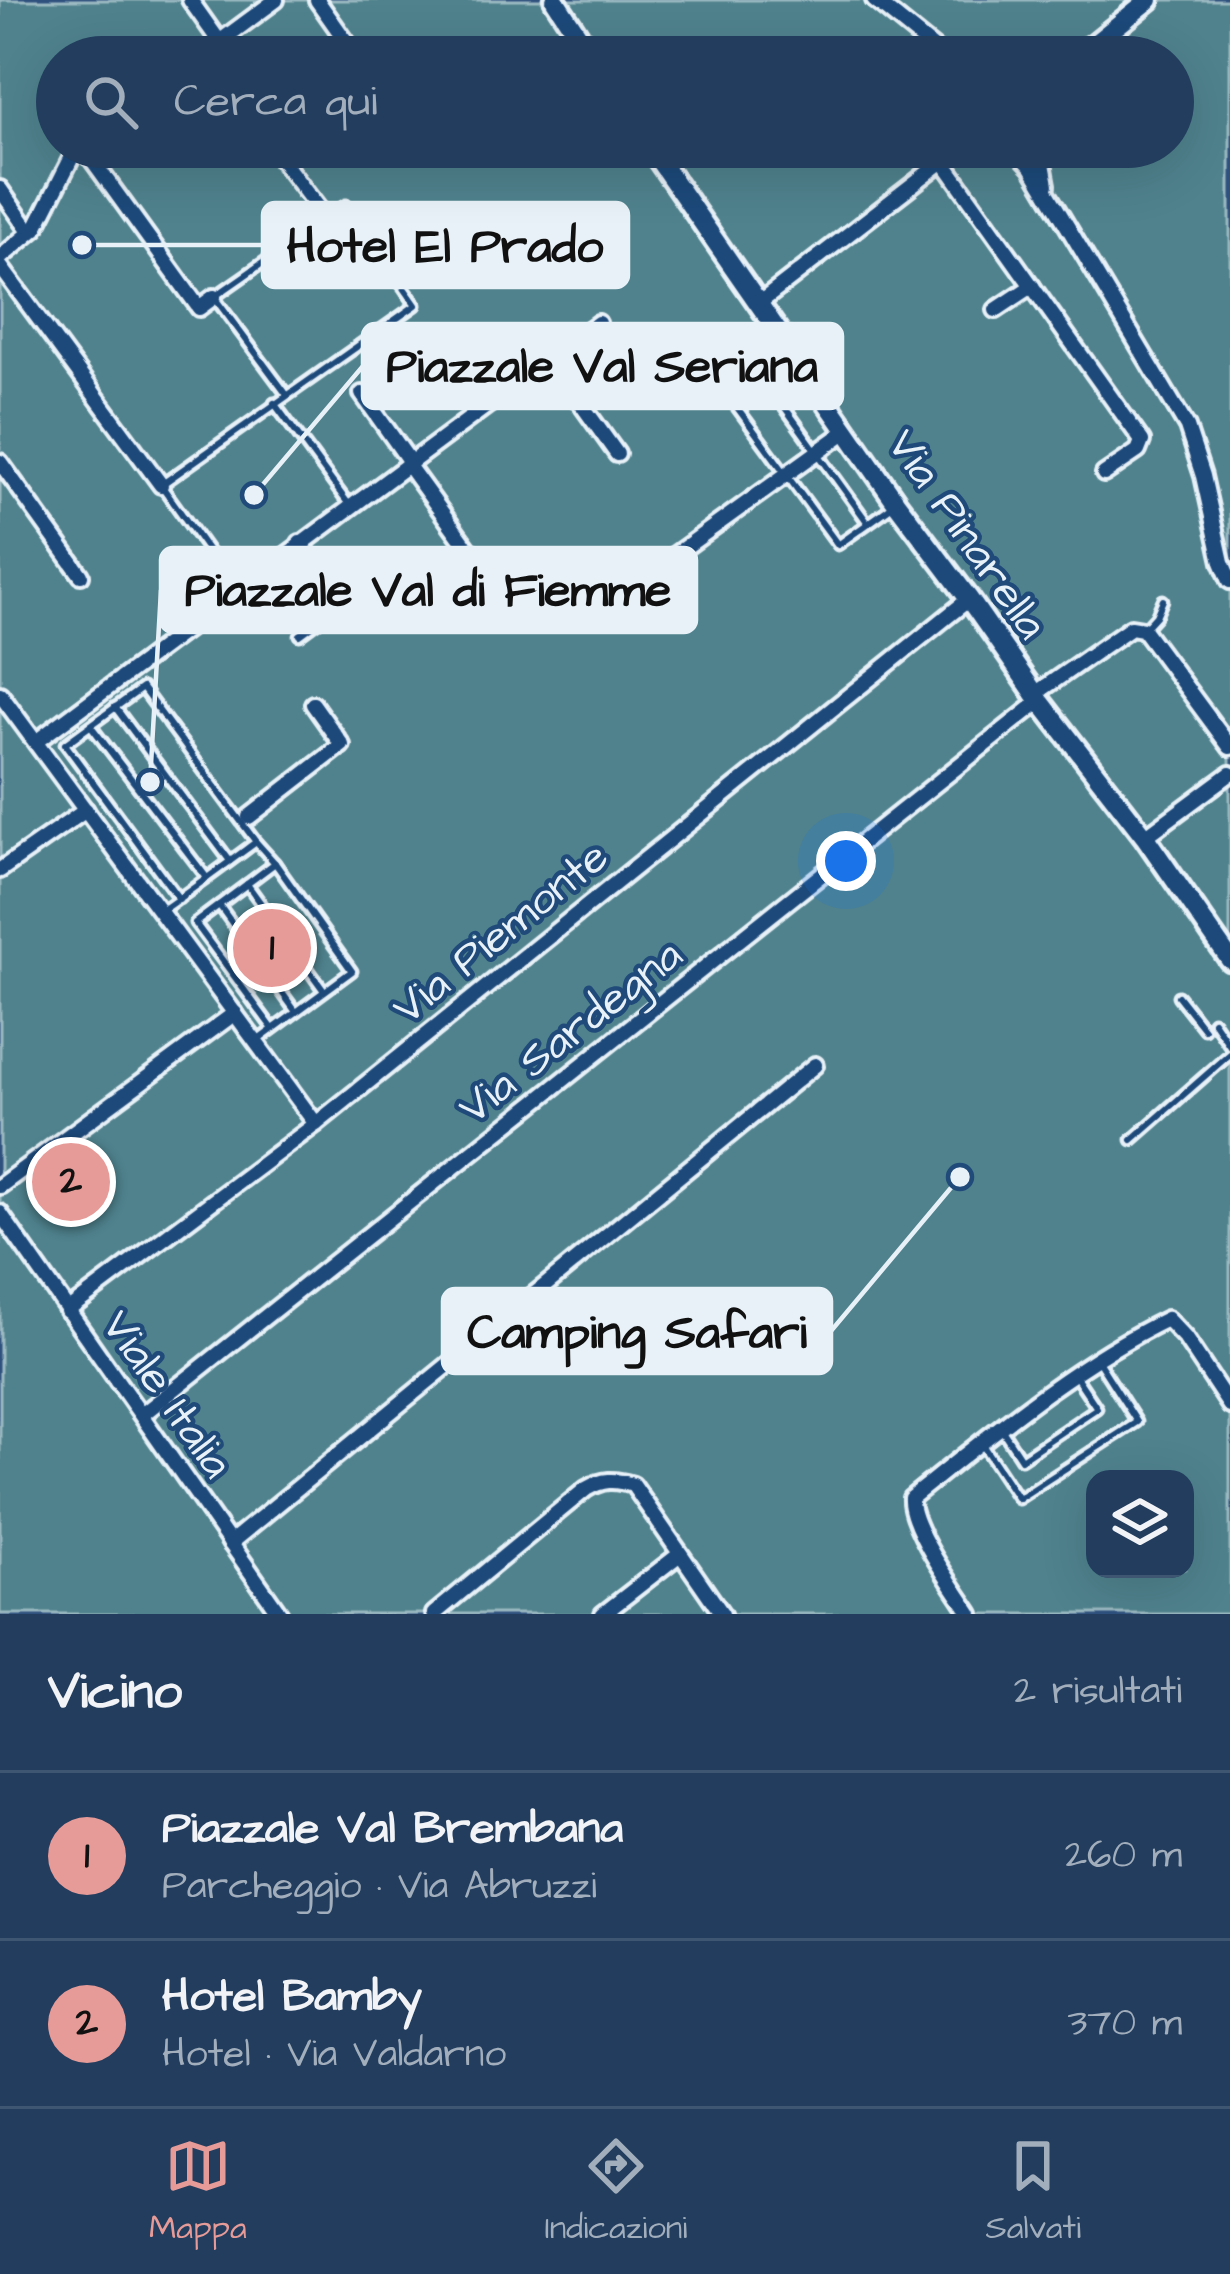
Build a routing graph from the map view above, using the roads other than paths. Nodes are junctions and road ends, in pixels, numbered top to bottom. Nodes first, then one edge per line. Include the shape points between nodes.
1 (190, 0) edge
2 (276, 0) edge
3 (317, 0) edge
4 (555, 0) edge
5 (874, 0) edge
6 (1149, 0) edge
7 (215, 36) edge
8 (226, 36) edge
9 (342, 36) edge
10 (578, 36) edge
11 (918, 36) edge
12 (1107, 36) edge
13 (68, 168) edge
14 (96, 168) edge
15 (288, 168) edge
16 (664, 168) edge
17 (934, 168) edge
18 (948, 168) edge
19 (1033, 168) edge
20 (1045, 168) edge
21 (0, 189) edge
22 (1052, 202) junction
23 (326, 219) junction
24 (30, 232) junction
25 (0, 262) edge
26 (1032, 286) junction
27 (214, 297) junction
28 (758, 304) junction
29 (996, 310) dead end
30 (598, 323) dead end
31 (796, 356) junction
32 (550, 359) junction
33 (764, 379) junction
34 (362, 394) dead end
35 (287, 395) junction
36 (274, 403) junction
37 (848, 430) junction
38 (817, 452) junction
39 (617, 454) dead end
40 (0, 462) edge
41 (408, 463) junction
42 (786, 474) junction
43 (1104, 474) dead end
44 (161, 485) junction
45 (896, 502) junction
46 (350, 506) junction
47 (868, 523) junction
48 (300, 543) junction
49 (477, 561) dead end
50 (81, 575) dead end
51 (1230, 581) edge
52 (236, 590) junction
53 (969, 599) junction
54 (1163, 600) dead end
55 (345, 602) joint
56 (597, 611) dead end
57 (1143, 629) junction
58 (300, 635) dead end
59 (130, 670) junction
60 (142, 688) junction
61 (1037, 698) junction
62 (2, 702) edge
63 (313, 704) dead end
64 (116, 707) junction
65 (91, 726) junction
66 (37, 741) junction
67 (1230, 748) edge
68 (1230, 774) edge
69 (86, 810) junction
70 (249, 817) dead end
71 (1145, 837) junction
72 (256, 842) junction
73 (230, 861) junction
74 (275, 863) junction
75 (0, 870) edge
76 (207, 878) junction
77 (247, 884) junction
78 (178, 899) junction
79 (219, 905) junction
80 (172, 922) junction
81 (195, 923) junction
82 (1230, 960) edge
83 (324, 992) junction
84 (1178, 996) dead end
85 (296, 1012) junction
86 (235, 1013) junction
87 (1214, 1021) dead end
88 (273, 1029) junction
89 (1204, 1029) dead end
90 (256, 1042) junction
91 (1230, 1050) edge
92 (815, 1066) dead end
93 (316, 1124) junction
94 (1132, 1140) dead end
95 (0, 1186) edge
96 (0, 1213) edge
97 (67, 1311) junction
98 (1098, 1360) junction
99 (1075, 1375) junction
100 (1230, 1406) edge
101 (143, 1414) junction
102 (1000, 1427) junction
103 (980, 1442) junction
104 (230, 1543) junction
105 (680, 1554) junction
106 (969, 1613) edge
107 (280, 1614) edge
108 (434, 1614) edge
109 (603, 1614) edge
110 (722, 1614) edge

1 - 7 street
2 - 8 street
3 - 9 street
4 - 10 street
5 - 11 street
6 - 12 street
13 - 24 street
14 - 27 street via 199,308
15 - 23 street
16 - 28 street, Via Pinarella
17 - 28 street
18 - 26 street
19 - 22 street
20 - 22 street
21 - 24 street
22 - 51 street via 1187,427
23 - 27 lane
23 - 35 lane via 346,206 416,305
24 - 25 street
25 - 44 street
26 - 29 street
26 - 43 street via 1142,441
27 - 35 lane
28 - 31 street, Via Pinarella
30 - 32 street
31 - 33 lane
31 - 37 street, Via Pinarella
32 - 39 street
32 - 41 street
33 - 38 lane
33 - 42 lane via 733,401
34 - 41 street
35 - 36 lane
36 - 44 lane
36 - 46 lane
37 - 38 street
37 - 45 street, Via Pinarella
38 - 42 street
38 - 47 lane
40 - 50 street
41 - 46 street
41 - 49 street
42 - 47 lane via 838,545
42 - 56 street
44 - 52 lane
45 - 47 lane
45 - 53 street, Via Pinarella
46 - 48 street
48 - 52 street
48 - 55 street
52 - 59 street
53 - 61 street, Via Pinarella
53 - 93 street, Via Piemonte
54 - 57 lane
55 - 58 lane
57 - 61 street, Via Sardegna via 1131,627
57 - 67 street
59 - 60 lane
59 - 66 street
60 - 64 lane
60 - 72 lane
61 - 71 street, Via Pinarella
61 - 101 street, Via Sardegna
62 - 66 street
63 - 70 street via 343,745
64 - 65 lane
64 - 73 lane
65 - 76 lane
65 - 78 lane via 65,744
66 - 69 street
68 - 71 street
69 - 75 street
69 - 80 street
71 - 82 street, Via Pinarella
72 - 73 lane
72 - 74 lane
73 - 76 lane
74 - 77 lane
74 - 83 lane via 352,971
76 - 78 lane
77 - 79 lane
77 - 83 lane
78 - 80 lane
79 - 81 lane
79 - 85 lane
80 - 81 lane
80 - 86 street
81 - 88 lane
83 - 85 lane
84 - 89 lane
85 - 88 lane
86 - 90 street
86 - 95 street
87 - 91 lane
88 - 90 lane
90 - 93 street
91 - 94 lane
92 - 104 street
93 - 97 street, Via Piemonte
96 - 97 street, Viale Italia
97 - 101 street, Viale Italia
98 - 99 street
98 - 100 street via 1167,1319
98 - 103 lane via 1137,1422 1018,1498
99 - 102 street
99 - 102 lane via 1097,1408 1021,1459
101 - 104 street, Viale Italia
102 - 103 street
103 - 106 street via 911,1498 910,1510
104 - 107 street, Viale Italia
105 - 108 street via 633,1484 600,1480
105 - 109 street
105 - 110 street

